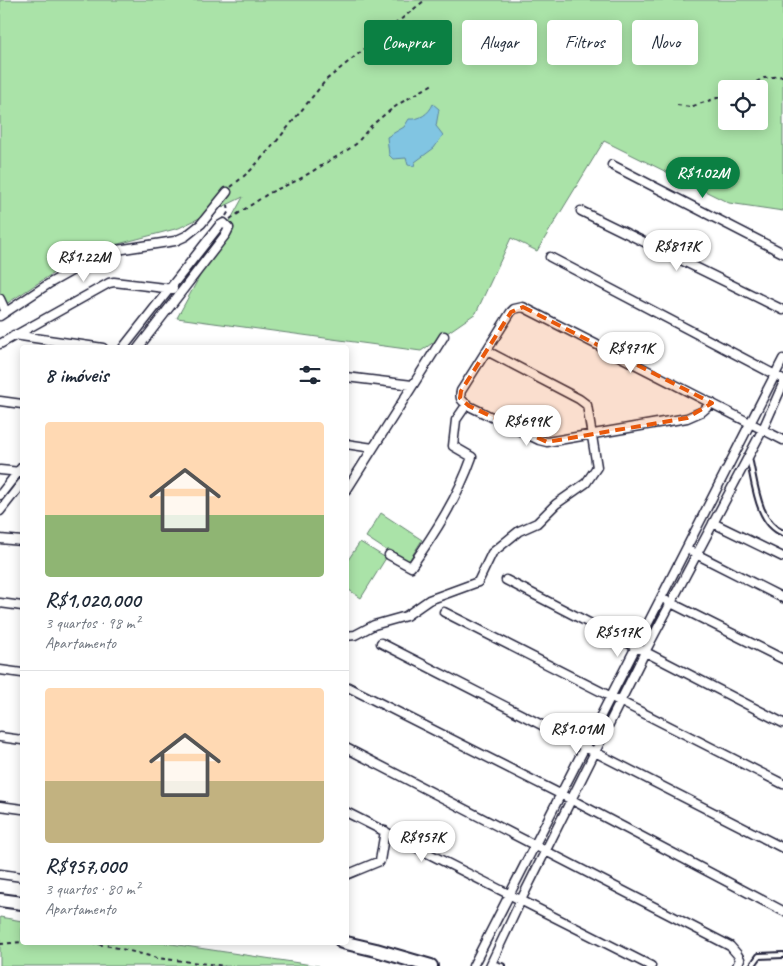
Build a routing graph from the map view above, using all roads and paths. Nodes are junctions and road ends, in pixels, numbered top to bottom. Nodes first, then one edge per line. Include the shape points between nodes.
1 (425, 0) edge
2 (783, 76) edge
3 (760, 80) edge
4 (434, 84) dead end
5 (718, 98) edge
6 (676, 105) dead end
7 (612, 165) dead end
8 (227, 192) junction
9 (581, 211) dead end
10 (222, 224) junction
11 (783, 253) edge
12 (550, 257) dead end
13 (170, 288) junction
14 (180, 292) junction
15 (0, 299) edge
16 (783, 310) edge
17 (3, 314) edge
18 (14, 336) junction
19 (444, 336) dead end
20 (0, 344) edge
21 (81, 345) edge
22 (125, 345) edge
23 (140, 345) edge
24 (487, 351) junction
25 (783, 359) edge
26 (349, 377) edge
27 (779, 377) edge
28 (783, 384) edge
29 (412, 385) junction
30 (0, 401) edge
31 (712, 403) junction
32 (20, 404) edge
33 (467, 404) junction
34 (749, 423) junction
35 (762, 429) junction
36 (592, 434) junction
37 (783, 440) edge
38 (349, 444) edge
39 (373, 448) junction
40 (748, 456) junction
41 (0, 470) edge
42 (20, 471) edge
43 (20, 472) edge
44 (20, 486) edge
45 (349, 486) edge
46 (0, 495) edge
47 (0, 511) edge
48 (713, 523) junction
49 (783, 533) edge
50 (0, 538) edge
51 (20, 541) edge
52 (686, 550) junction
53 (696, 554) junction
54 (389, 555) dead end
55 (783, 557) edge
56 (506, 580) dead end
57 (661, 598) junction
58 (783, 598) edge
59 (0, 603) edge
60 (671, 604) junction
61 (20, 606) edge
62 (444, 612) dead end
63 (349, 636) edge
64 (381, 643) dead end
65 (636, 648) junction
66 (645, 652) junction
67 (783, 659) edge
68 (0, 670) edge
69 (20, 673) edge
70 (349, 688) edge
71 (612, 697) junction
72 (621, 701) junction
73 (783, 723) edge
74 (0, 737) edge
75 (20, 740) edge
76 (585, 747) junction
77 (349, 750) edge
78 (596, 751) junction
79 (783, 784) edge
80 (560, 795) junction
81 (572, 800) junction
82 (0, 806) edge
83 (20, 809) edge
84 (349, 814) edge
85 (385, 832) junction
86 (534, 845) junction
87 (783, 848) edge
88 (546, 851) junction
89 (0, 874) edge
90 (349, 875) edge
91 (20, 877) edge
92 (508, 894) junction
93 (0, 900) edge
94 (521, 900) junction
95 (20, 903) edge
96 (783, 911) edge
97 (20, 942) edge
98 (0, 944) edge
99 (349, 944) edge
100 (103, 945) edge
101 (783, 955) edge
102 (490, 964) edge
103 (225, 966) edge
104 (431, 966) edge
105 (473, 966) edge
106 (502, 966) edge
107 (651, 966) edge
108 (737, 966) edge
109 (752, 966) edge

1 - 8 path via 326,80 276,142
2 - 3 path
4 - 10 path via 384,115 346,151
5 - 6 path via 690,107
7 - 11 street
8 - 10 path via 229,211
8 - 17 street via 201,224 186,236 176,241 98,256
9 - 16 street
10 - 13 street
10 - 14 street via 229,228 226,234
12 - 27 street
13 - 14 street
13 - 18 street via 109,283
13 - 22 street
14 - 23 street
15 - 17 street
18 - 20 street
18 - 21 street
19 - 29 street
24 - 31 street via 511,312 523,307
24 - 33 street via 460,390 460,398
24 - 36 street via 583,402 589,409
25 - 27 street
26 - 29 street
27 - 34 street
28 - 35 street
29 - 39 street
30 - 32 street
31 - 34 street
31 - 36 street via 687,418
33 - 36 street via 547,442
33 - 54 street via 456,420 453,446 472,457 463,483 411,568
34 - 35 street
34 - 52 street
35 - 37 street
35 - 40 street
36 - 63 street via 597,467 586,483 556,504 537,523 519,531 492,553 478,582 429,600 406,616
38 - 39 street
39 - 45 street
40 - 48 street
40 - 49 lane via 762,511 776,530
41 - 42 street
43 - 46 street
44 - 47 street
48 - 53 street
48 - 55 street
50 - 51 street
52 - 53 street
52 - 57 street
53 - 58 street
53 - 60 street
56 - 65 street
57 - 60 street
57 - 65 street
59 - 61 street
60 - 66 street
60 - 67 street
62 - 71 street
64 - 76 street
65 - 66 street
65 - 71 street
66 - 72 street
66 - 73 street
68 - 69 street
70 - 80 street
71 - 72 street
71 - 76 street
72 - 78 street
72 - 79 street
74 - 75 street
76 - 78 street
76 - 80 street
77 - 86 street
78 - 81 street
78 - 87 street
80 - 81 street
80 - 86 street
81 - 88 street
81 - 96 street
82 - 83 street
84 - 85 street
85 - 90 street via 380,861
85 - 92 street
86 - 88 street
86 - 92 street
88 - 94 street
88 - 108 street via 730,946 740,959
89 - 91 street
92 - 94 street
92 - 105 street
93 - 95 main road
94 - 102 street
94 - 107 street
97 - 98 path
99 - 104 main road
100 - 103 path via 157,958
101 - 109 lane via 758,956
102 - 106 lane

